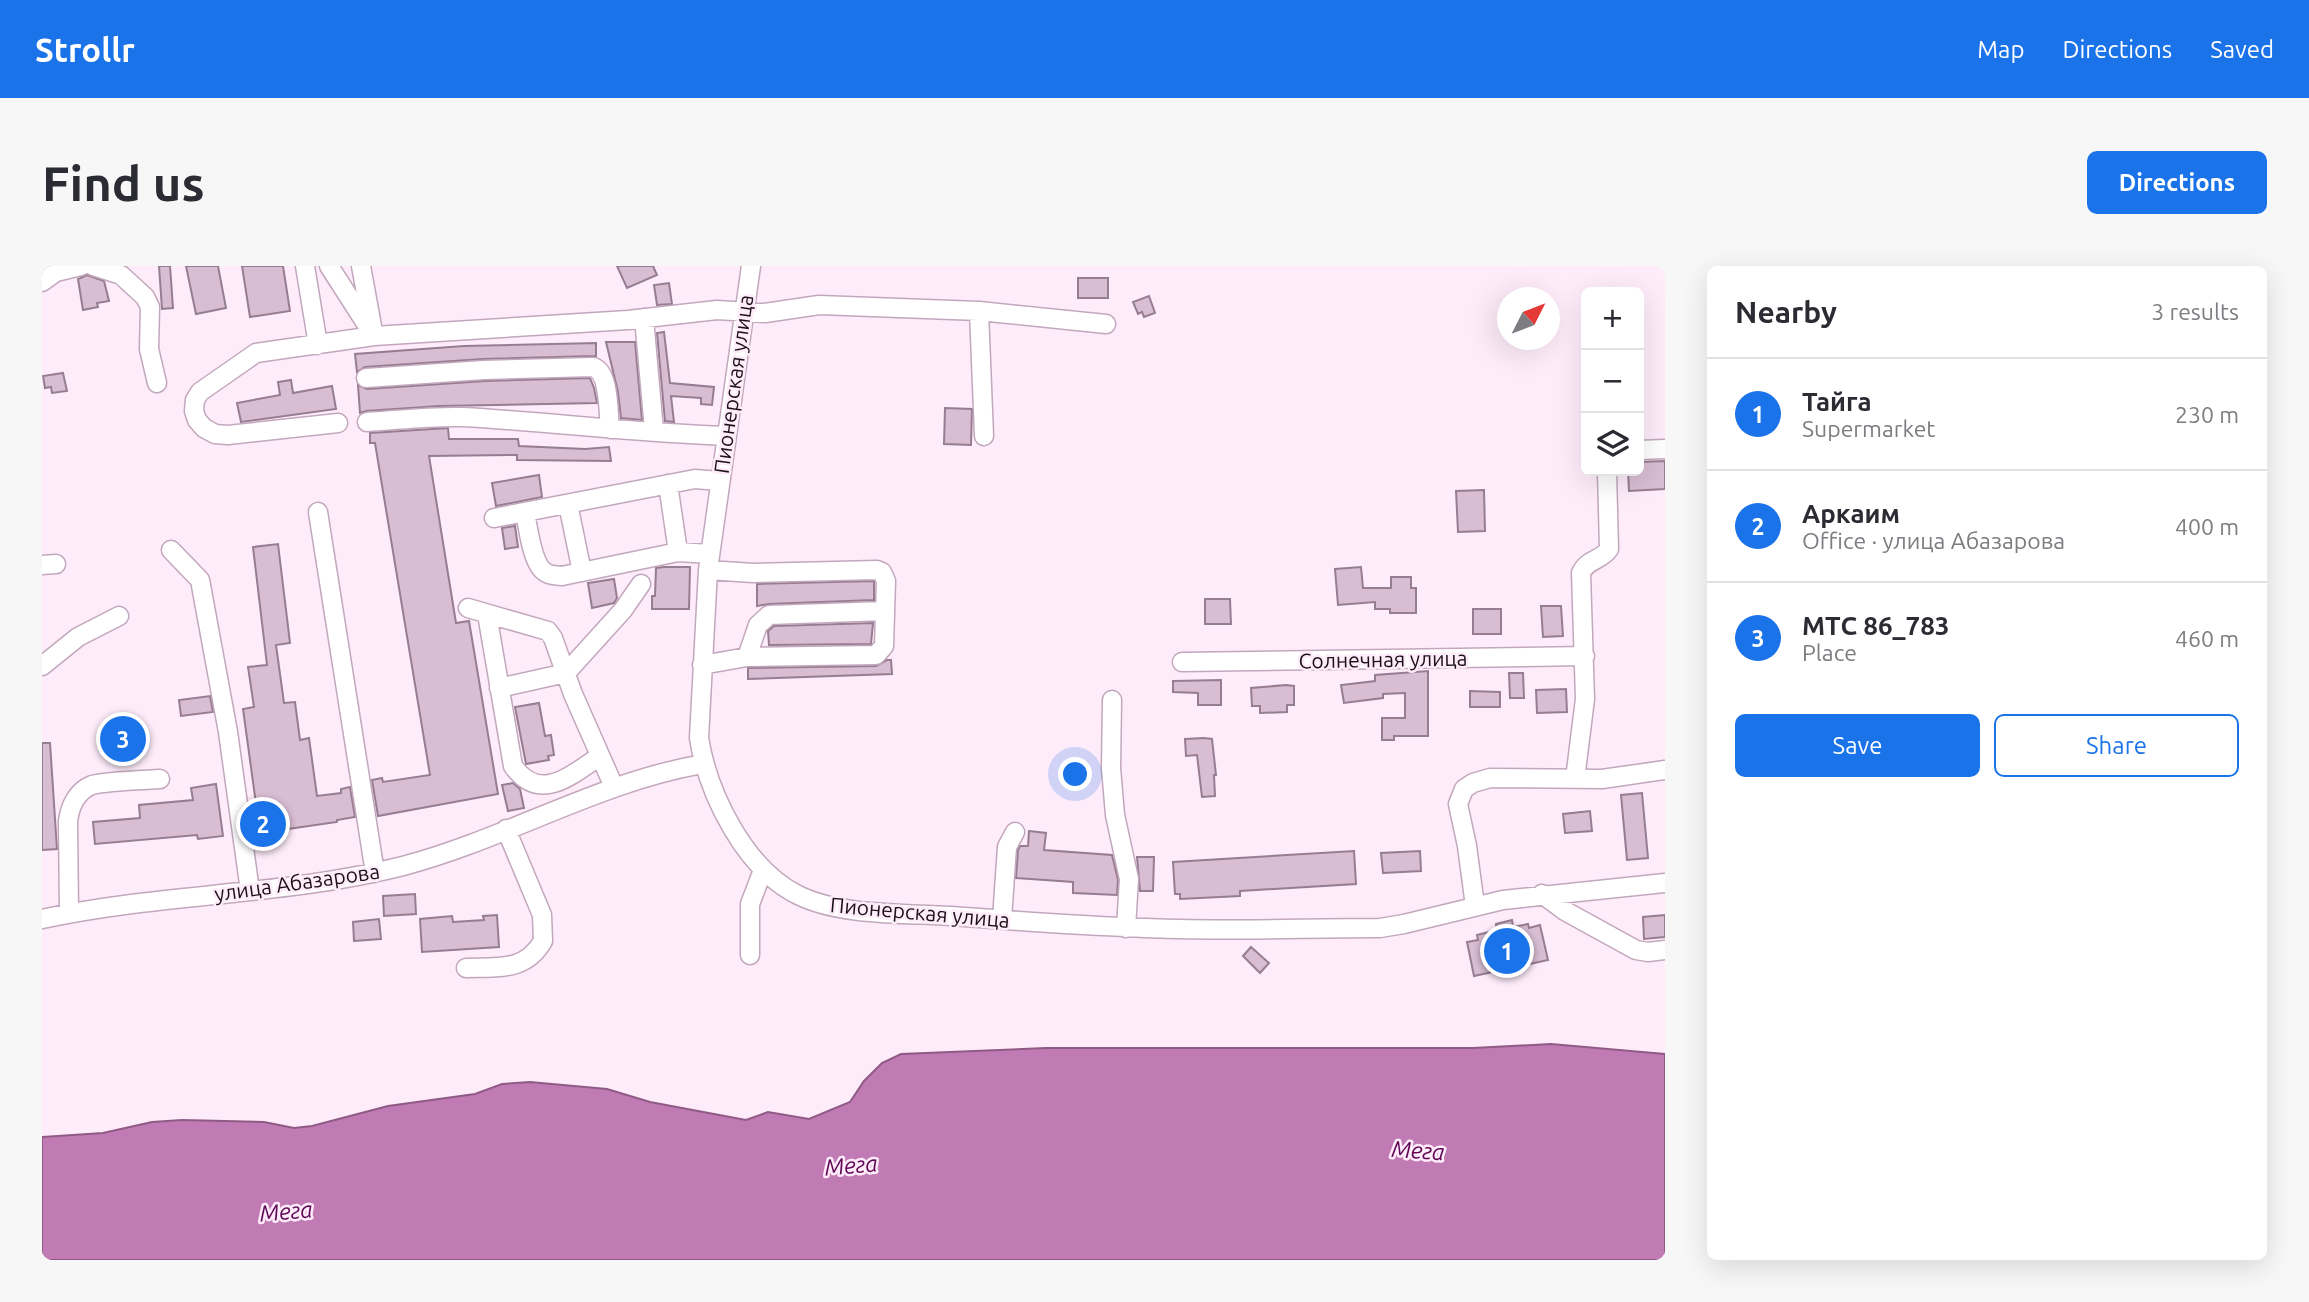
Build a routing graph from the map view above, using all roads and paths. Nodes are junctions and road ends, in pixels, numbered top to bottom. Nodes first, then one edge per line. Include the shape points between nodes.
1 (81, 266) edge
2 (93, 266) edge
3 (305, 266) edge
4 (329, 266) edge
5 (361, 266) edge
6 (751, 266) edge
7 (42, 282) edge
8 (979, 311) junction
9 (744, 312) junction
10 (644, 318) junction
11 (1106, 324) dead end
12 (374, 336) junction
13 (317, 345) junction
14 (366, 378) dead end
15 (157, 383) dead end
16 (367, 422) dead end
17 (338, 423) dead end
18 (610, 429) junction
19 (654, 430) junction
20 (726, 436) junction
21 (984, 436) dead end
22 (1665, 449) edge
23 (1644, 450) edge
24 (1607, 476) edge
25 (719, 481) junction
26 (668, 484) junction
27 (568, 504) junction
28 (318, 512) dead end
29 (525, 512) junction
30 (494, 518) dead end
31 (171, 550) dead end
32 (678, 552) junction
33 (709, 562) junction
34 (582, 572) junction
35 (641, 584) dead end
36 (468, 608) dead end
37 (885, 611) junction
38 (487, 614) junction
39 (119, 616) dead end
40 (1585, 656) junction
41 (747, 657) junction
42 (1182, 662) dead end
43 (702, 665) junction
44 (42, 666) edge
45 (566, 673) junction
46 (499, 688) junction
47 (1112, 700) dead end
48 (600, 755) junction
49 (704, 764) junction
50 (1665, 770) edge
51 (160, 779) dead end
52 (1575, 779) junction
53 (614, 787) junction
54 (506, 829) junction
55 (1015, 832) dead end
56 (763, 870) junction
57 (375, 873) junction
58 (1665, 883) edge
59 (250, 891) junction
60 (1542, 894) junction
61 (1475, 906) junction
62 (69, 913) junction
63 (42, 919) edge
64 (1002, 919) junction
65 (1126, 928) junction
66 (1665, 950) edge
67 (750, 955) dead end
68 (466, 968) dead end

1 - 7 street via 56,271
2 - 15 street via 121,275 145,297 150,307 149,349
3 - 13 street
4 - 12 street
5 - 12 street
6 - 9 street, Пионерская улица
8 - 9 street via 819,305
8 - 11 street
8 - 21 street
9 - 10 street via 717,310
9 - 20 street, Пионерская улица
10 - 12 street
10 - 19 street
12 - 13 street
13 - 17 street via 256,353 200,392 194,411 204,428 229,435
14 - 18 street via 598,368 604,377
16 - 18 street via 461,417
18 - 19 street
19 - 20 street
20 - 25 street, Пионерская улица
22 - 23 street
24 - 40 street via 1609,549 1588,562 1581,573
25 - 26 street
25 - 33 street, Пионерская улица
26 - 27 street
26 - 32 street
27 - 29 street
27 - 34 street
28 - 57 street
29 - 30 street
29 - 34 street via 542,571 562,576
31 - 59 street via 200,580 228,732
32 - 33 street
32 - 34 street
33 - 37 street via 753,573 877,570 885,576
33 - 43 street, Пионерская улица
35 - 45 street
36 - 38 street
37 - 41 street via 769,615 758,625
37 - 41 street via 884,646 876,655
38 - 45 street via 548,631
38 - 46 street
39 - 44 street via 78,637
40 - 42 street, Солнечная улица
40 - 52 street via 1586,699
41 - 43 street
43 - 49 street, Пионерская улица via 699,738
45 - 46 street
45 - 48 street
46 - 48 street via 513,766 532,785 569,776
47 - 65 street via 1115,815 1129,879
48 - 53 street
49 - 53 street, улица Абазарова
49 - 56 street, Пионерская улица via 739,839
50 - 52 street
51 - 62 street via 91,786 75,799 68,821
52 - 61 street via 1490,778 1464,789 1458,804
53 - 54 street, улица Абазарова
54 - 57 street, улица Абазарова
54 - 68 street via 542,915 542,944 516,966
55 - 64 street via 1007,847
56 - 64 street, Пионерская улица via 787,889 819,904
56 - 67 street via 750,904
57 - 59 street, улица Абазарова
58 - 60 street, Пионерская улица
59 - 62 street, улица Абазарова
60 - 61 street, Пионерская улица
60 - 66 street via 1636,950
61 - 65 street, Пионерская улица via 1380,928
62 - 63 street, улица Абазарова
64 - 65 street, Пионерская улица

